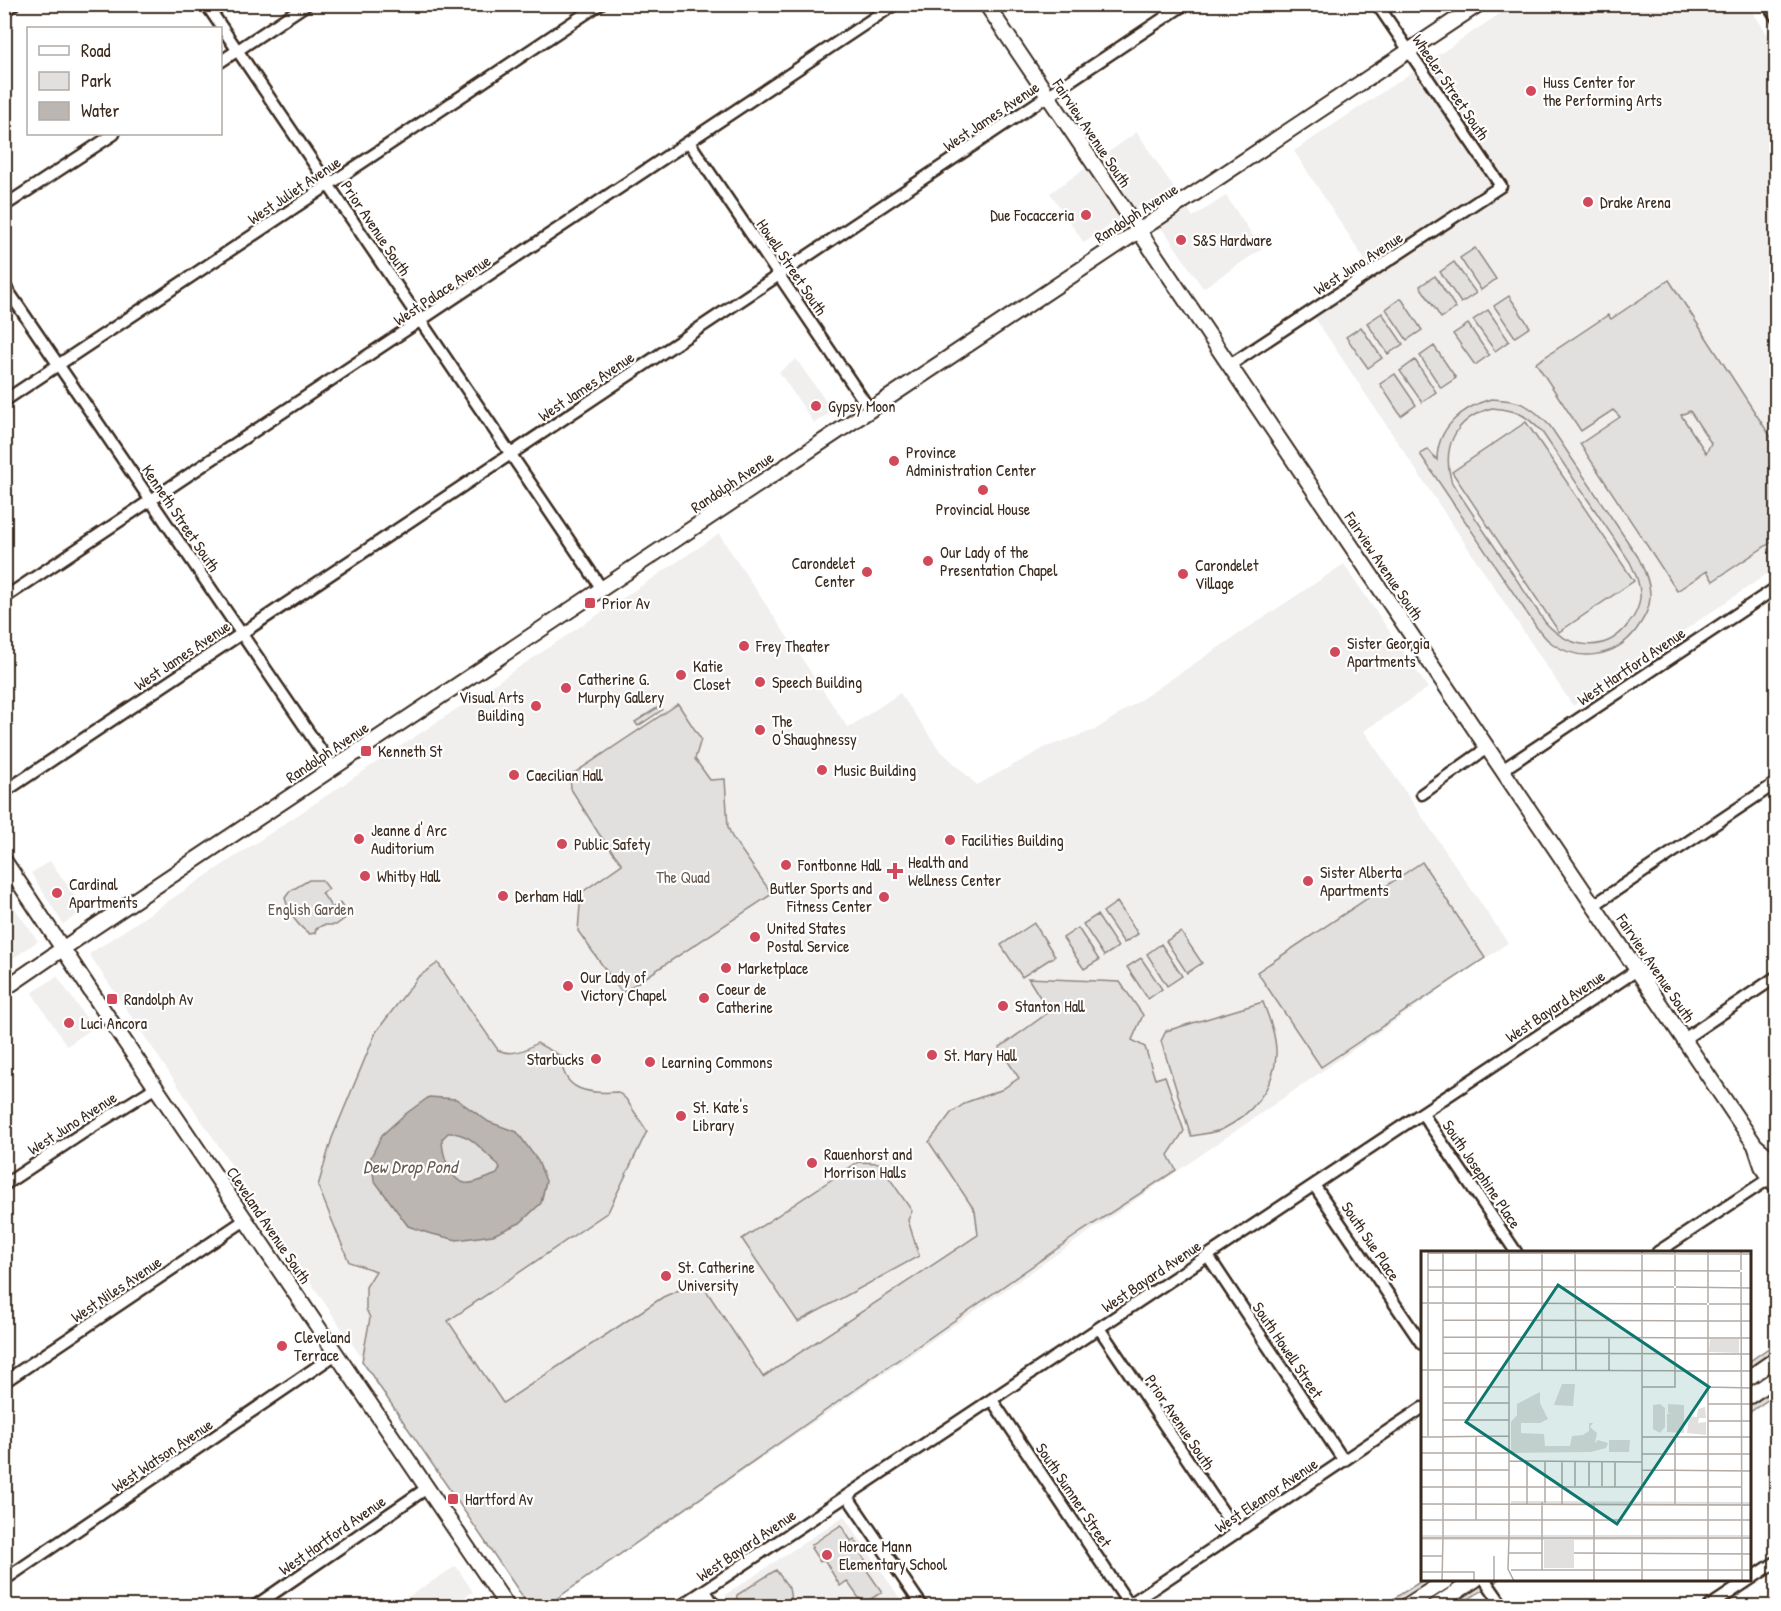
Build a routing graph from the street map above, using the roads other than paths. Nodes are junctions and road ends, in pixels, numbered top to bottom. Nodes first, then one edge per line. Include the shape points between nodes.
1 (14, 4) edge
2 (206, 4) edge
3 (307, 4) edge
4 (600, 4) edge
5 (895, 4) edge
6 (986, 4) edge
7 (1185, 4) edge
8 (1377, 4) edge
9 (1479, 4) edge
10 (1770, 5) edge
11 (4, 11) edge
12 (1776, 17) edge
13 (221, 27) edge
14 (222, 28) edge
15 (237, 51) junction
16 (1408, 51) junction
17 (222, 61) edge
18 (1048, 96) junction
19 (112, 135) edge
20 (689, 142) junction
21 (328, 184) junction
22 (1501, 186) joint
23 (4, 206) edge
24 (1139, 231) junction
25 (779, 275) junction
26 (4, 285) edge
27 (421, 321) junction
28 (59, 364) junction
29 (1230, 365) junction
30 (4, 401) edge
31 (870, 410) junction
32 (511, 454) junction
33 (151, 501) junction
34 (602, 589) junction
35 (1775, 591) edge
36 (4, 598) edge
37 (241, 634) junction
38 (1487, 748) junction
39 (333, 768) junction
40 (1502, 770) junction
41 (1776, 783) edge
42 (4, 792) edge
43 (1422, 794) dead end
44 (4, 860) edge
45 (1594, 905) junction
46 (64, 949) junction
47 (1637, 970) junction
48 (1776, 977) edge
49 (4, 989) edge
50 (1684, 1039) junction
51 (156, 1087) junction
52 (1422, 1113) junction
53 (1755, 1144) junction
54 (1776, 1163) edge
55 (1773, 1182) edge
56 (4, 1185) edge
57 (1314, 1185) junction
58 (244, 1220) junction
59 (1515, 1251) edge
60 (1660, 1251) edge
61 (1208, 1256) junction
62 (1099, 1328) junction
63 (1421, 1343) edge
64 (336, 1354) junction
65 (1776, 1359) edge
66 (1751, 1376) edge
67 (1776, 1378) edge
68 (4, 1382) edge
69 (1751, 1395) edge
70 (992, 1400) junction
71 (1421, 1409) edge
72 (1344, 1461) junction
73 (427, 1488) junction
74 (848, 1496) junction
75 (1237, 1533) junction
76 (1776, 1562) edge
77 (1751, 1579) edge
78 (4, 1580) edge
79 (1445, 1581) edge
80 (1473, 1581) edge
81 (1486, 1581) edge
82 (1748, 1581) edge
83 (705, 1591) junction
84 (255, 1606) edge
85 (507, 1606) edge
86 (681, 1606) edge
87 (715, 1606) edge
88 (922, 1606) edge
89 (1129, 1606) edge
90 (1406, 1606) edge
91 (1435, 1606) edge
92 (1503, 1606) edge
93 (1710, 1606) edge

1 - 11 street
2 - 13 street, Prior Avenue South
3 - 15 street
4 - 21 street, West Juliet Avenue
5 - 20 street, West Palace Avenue
6 - 18 street, Fairview Avenue South
7 - 18 street, West James Avenue
8 - 16 street, Wheeler Street South
9 - 16 street, Randolph Avenue
10 - 12 street
14 - 15 street, Prior Avenue South
15 - 17 street
15 - 21 street, Prior Avenue South
16 - 22 street, Wheeler Street South
16 - 24 street, Randolph Avenue
18 - 24 street, Fairview Avenue South
18 - 25 street, West James Avenue
19 - 23 street
20 - 25 street, Howell Street South
20 - 27 street, West Palace Avenue
21 - 27 street, Prior Avenue South
21 - 28 street, West Juliet Avenue
22 - 29 street, West Juno Avenue
24 - 29 street, Fairview Avenue South
24 - 31 street, Randolph Avenue
25 - 31 street, Howell Street South
25 - 32 street, West James Avenue
26 - 28 street, Kenneth Street South
27 - 32 street, Prior Avenue South
27 - 33 street, West Palace Avenue
28 - 30 street, West Juliet Avenue
28 - 33 street, Kenneth Street South
29 - 38 street, Fairview Avenue South
31 - 34 street, Randolph Avenue
32 - 34 street, Prior Avenue South
32 - 37 street, West James Avenue
33 - 36 street, West Palace Avenue
33 - 37 street, Kenneth Street South
34 - 39 street, Randolph Avenue
35 - 40 street, West Hartford Avenue
37 - 39 street, Kenneth Street South
37 - 42 street, West James Avenue
38 - 40 street, Fairview Avenue South
38 - 43 street
39 - 46 street, Randolph Avenue
40 - 45 street, Fairview Avenue South
41 - 45 street
44 - 46 street, Cleveland Avenue South
45 - 47 street, Fairview Avenue South
46 - 49 street, Randolph Avenue
46 - 51 street, Cleveland Avenue South
47 - 50 street, Fairview Avenue South
47 - 52 street, West Bayard Avenue
48 - 50 street
50 - 53 street, Fairview Avenue South
51 - 56 street, West Juno Avenue
51 - 58 street, Cleveland Avenue South
52 - 57 street, West Bayard Avenue
52 - 59 street, South Josephine Place
53 - 54 street, Fairview Avenue South
53 - 55 street, Fairview Avenue South via 1762,1166
55 - 60 street
57 - 61 street, West Bayard Avenue
57 - 63 street, South Sue Place
58 - 64 street, Cleveland Avenue South
58 - 68 street, West Niles Avenue
61 - 62 street, West Bayard Avenue
61 - 72 street, South Howell Street
62 - 70 street, West Bayard Avenue
62 - 75 street, Prior Avenue South
64 - 73 street, Cleveland Avenue South
64 - 78 street, West Watson Avenue
65 - 66 street
67 - 69 street
70 - 74 street, West Bayard Avenue
70 - 89 street, South Sumner Street
71 - 72 street, West Eleanor Avenue
72 - 75 street, West Eleanor Avenue
73 - 84 street, West Hartford Avenue
73 - 85 street, Cleveland Avenue South
74 - 83 street, West Bayard Avenue
74 - 88 street
75 - 89 street, West Eleanor Avenue
76 - 77 street
79 - 90 street
80 - 91 street
81 - 92 street
82 - 93 street
83 - 86 street, West Bayard Avenue
83 - 87 street

